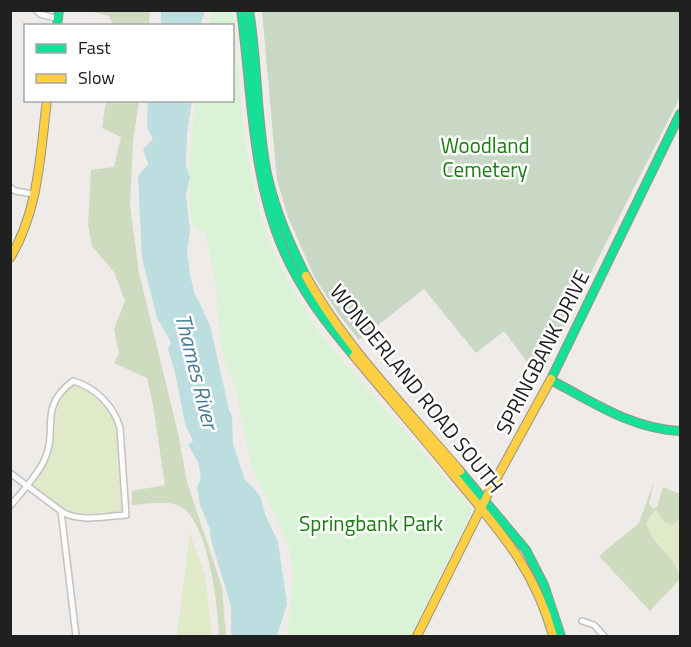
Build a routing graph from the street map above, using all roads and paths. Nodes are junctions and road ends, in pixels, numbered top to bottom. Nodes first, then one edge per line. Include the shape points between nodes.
1 (36, 10) edge
2 (241, 10) edge
3 (249, 10) edge
4 (58, 18) edge
5 (47, 102) edge
6 (681, 114) edge
7 (10, 187) edge
8 (34, 194) junction
9 (10, 258) edge
10 (551, 380) junction
11 (681, 431) edge
12 (10, 473) edge
13 (26, 486) junction
14 (485, 500) junction
15 (10, 506) edge
16 (481, 509) junction
17 (61, 511) junction
18 (582, 621) dead end
19 (76, 636) edge
20 (417, 636) edge
21 (553, 636) edge
22 (561, 636) edge
23 (604, 636) edge

1 - 4 street
2 - 16 main road, WONDERLAND ROAD SOUTH via 259,167 286,257 313,304 346,349
3 - 14 main road, WONDERLAND ROAD SOUTH via 265,168 297,262 343,333
5 - 8 main road
6 - 10 main road, SPRINGBANK DRIVE
7 - 8 street
8 - 9 main road via 24,236
10 - 11 main road via 641,425
10 - 14 main road, SPRINGBANK DRIVE
12 - 13 street
13 - 15 street
13 - 17 street
13 - 17 street via 44,461 55,399 73,381 83,384 109,404 120,428 126,515 82,518
14 - 16 main road, SPRINGBANK DRIVE
14 - 22 main road, WONDERLAND ROAD SOUTH via 534,564
16 - 20 main road, SPRINGBANK DRIVE
16 - 21 main road, WONDERLAND ROAD SOUTH via 520,559 540,597
17 - 19 street
18 - 23 street via 594,625

